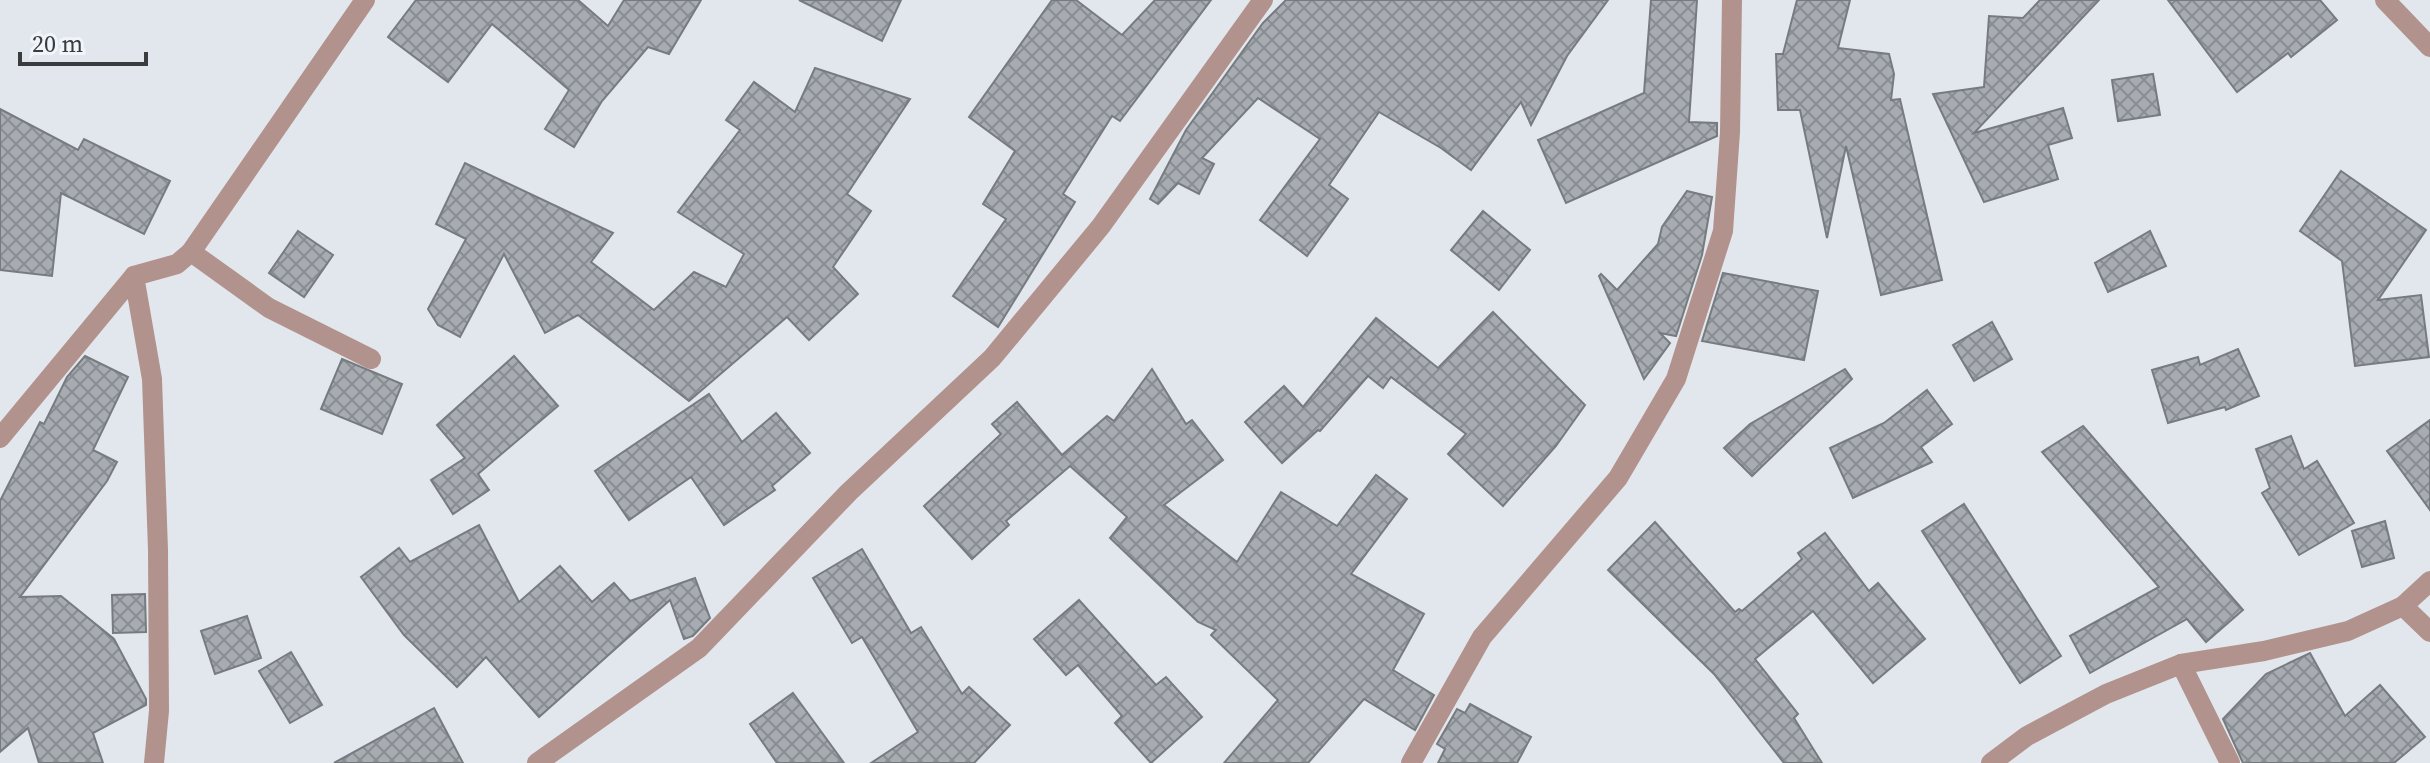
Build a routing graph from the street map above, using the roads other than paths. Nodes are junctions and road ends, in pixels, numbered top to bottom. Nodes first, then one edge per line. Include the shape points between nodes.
1 (365, 0) edge
2 (1263, 0) edge
3 (1732, 0) edge
4 (2385, 0) edge
5 (2430, 47) edge
6 (191, 252) junction
7 (134, 276) junction
8 (371, 359) dead end
9 (0, 438) edge
10 (2430, 581) edge
11 (2403, 606) junction
12 (2430, 632) edge
13 (2181, 664) junction
14 (154, 763) edge
15 (537, 763) edge
16 (1411, 763) edge
17 (1991, 763) edge
18 (2230, 763) edge

1 - 6 street
2 - 15 street via 1101,226 992,358 849,492 699,648
3 - 16 street via 1723,231 1676,379 1618,478 1482,637
4 - 5 street
6 - 7 street via 177,264
6 - 8 street via 269,308
7 - 9 street
7 - 14 street via 152,379 159,711
10 - 11 street
11 - 12 street
11 - 13 street via 2348,631
13 - 17 street via 2106,694 2027,736
13 - 18 street

